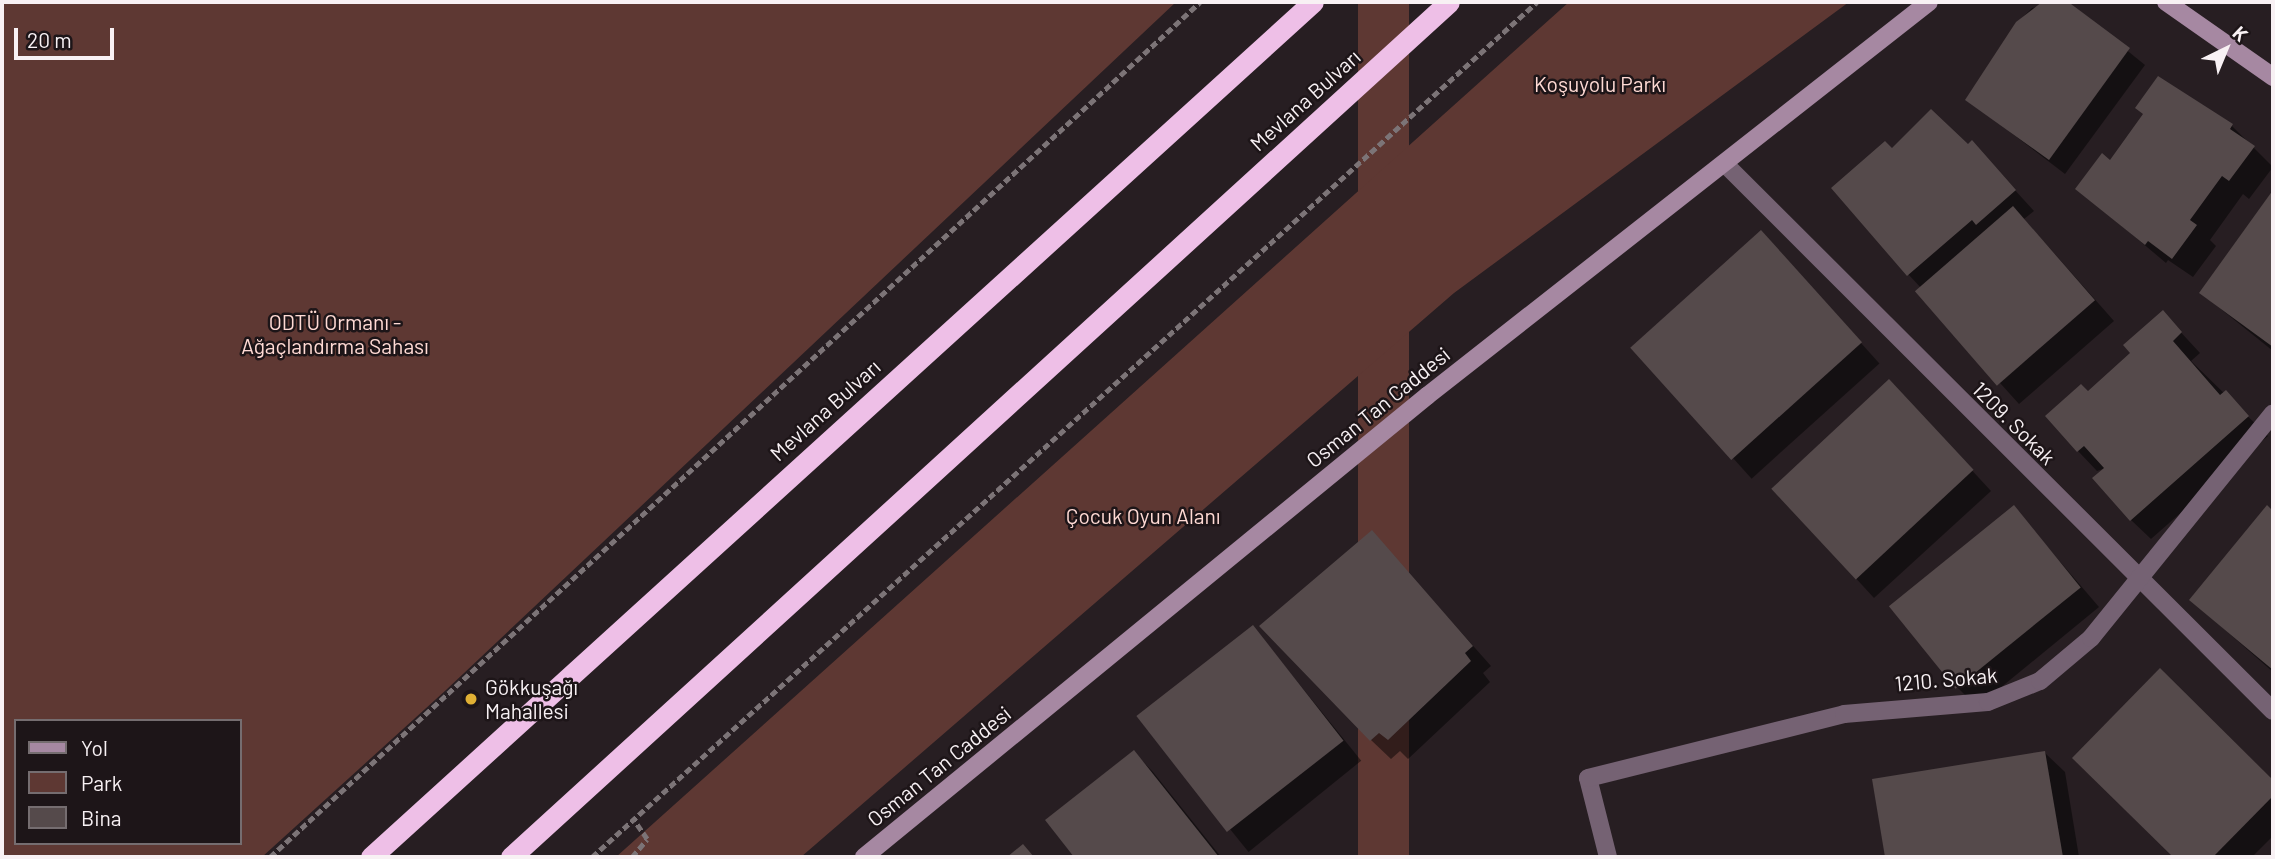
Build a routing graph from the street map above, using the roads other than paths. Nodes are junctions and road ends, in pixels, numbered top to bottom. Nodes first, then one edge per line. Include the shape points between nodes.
1 (1313, 2) edge
2 (1449, 2) edge
3 (1929, 2) edge
4 (2166, 2) edge
5 (2273, 77) edge
6 (1724, 164) junction
7 (2273, 413) edge
8 (2138, 580) junction
9 (2273, 711) edge
10 (371, 857) edge
11 (511, 857) edge
12 (864, 857) edge
13 (1608, 857) edge

1 - 10 highway, Mevlana Bulvarı
2 - 11 highway, Mevlana Bulvarı
3 - 6 street, Osman Tan Caddesi
4 - 5 street
6 - 8 street, 1209. Sokak
6 - 12 street, Osman Tan Caddesi via 1427,396
7 - 8 street, 1210. Sokak
8 - 9 street, 1209. Sokak
8 - 13 street, 1210. Sokak via 2072,656 2039,681 2003,698 1844,714 1588,778

